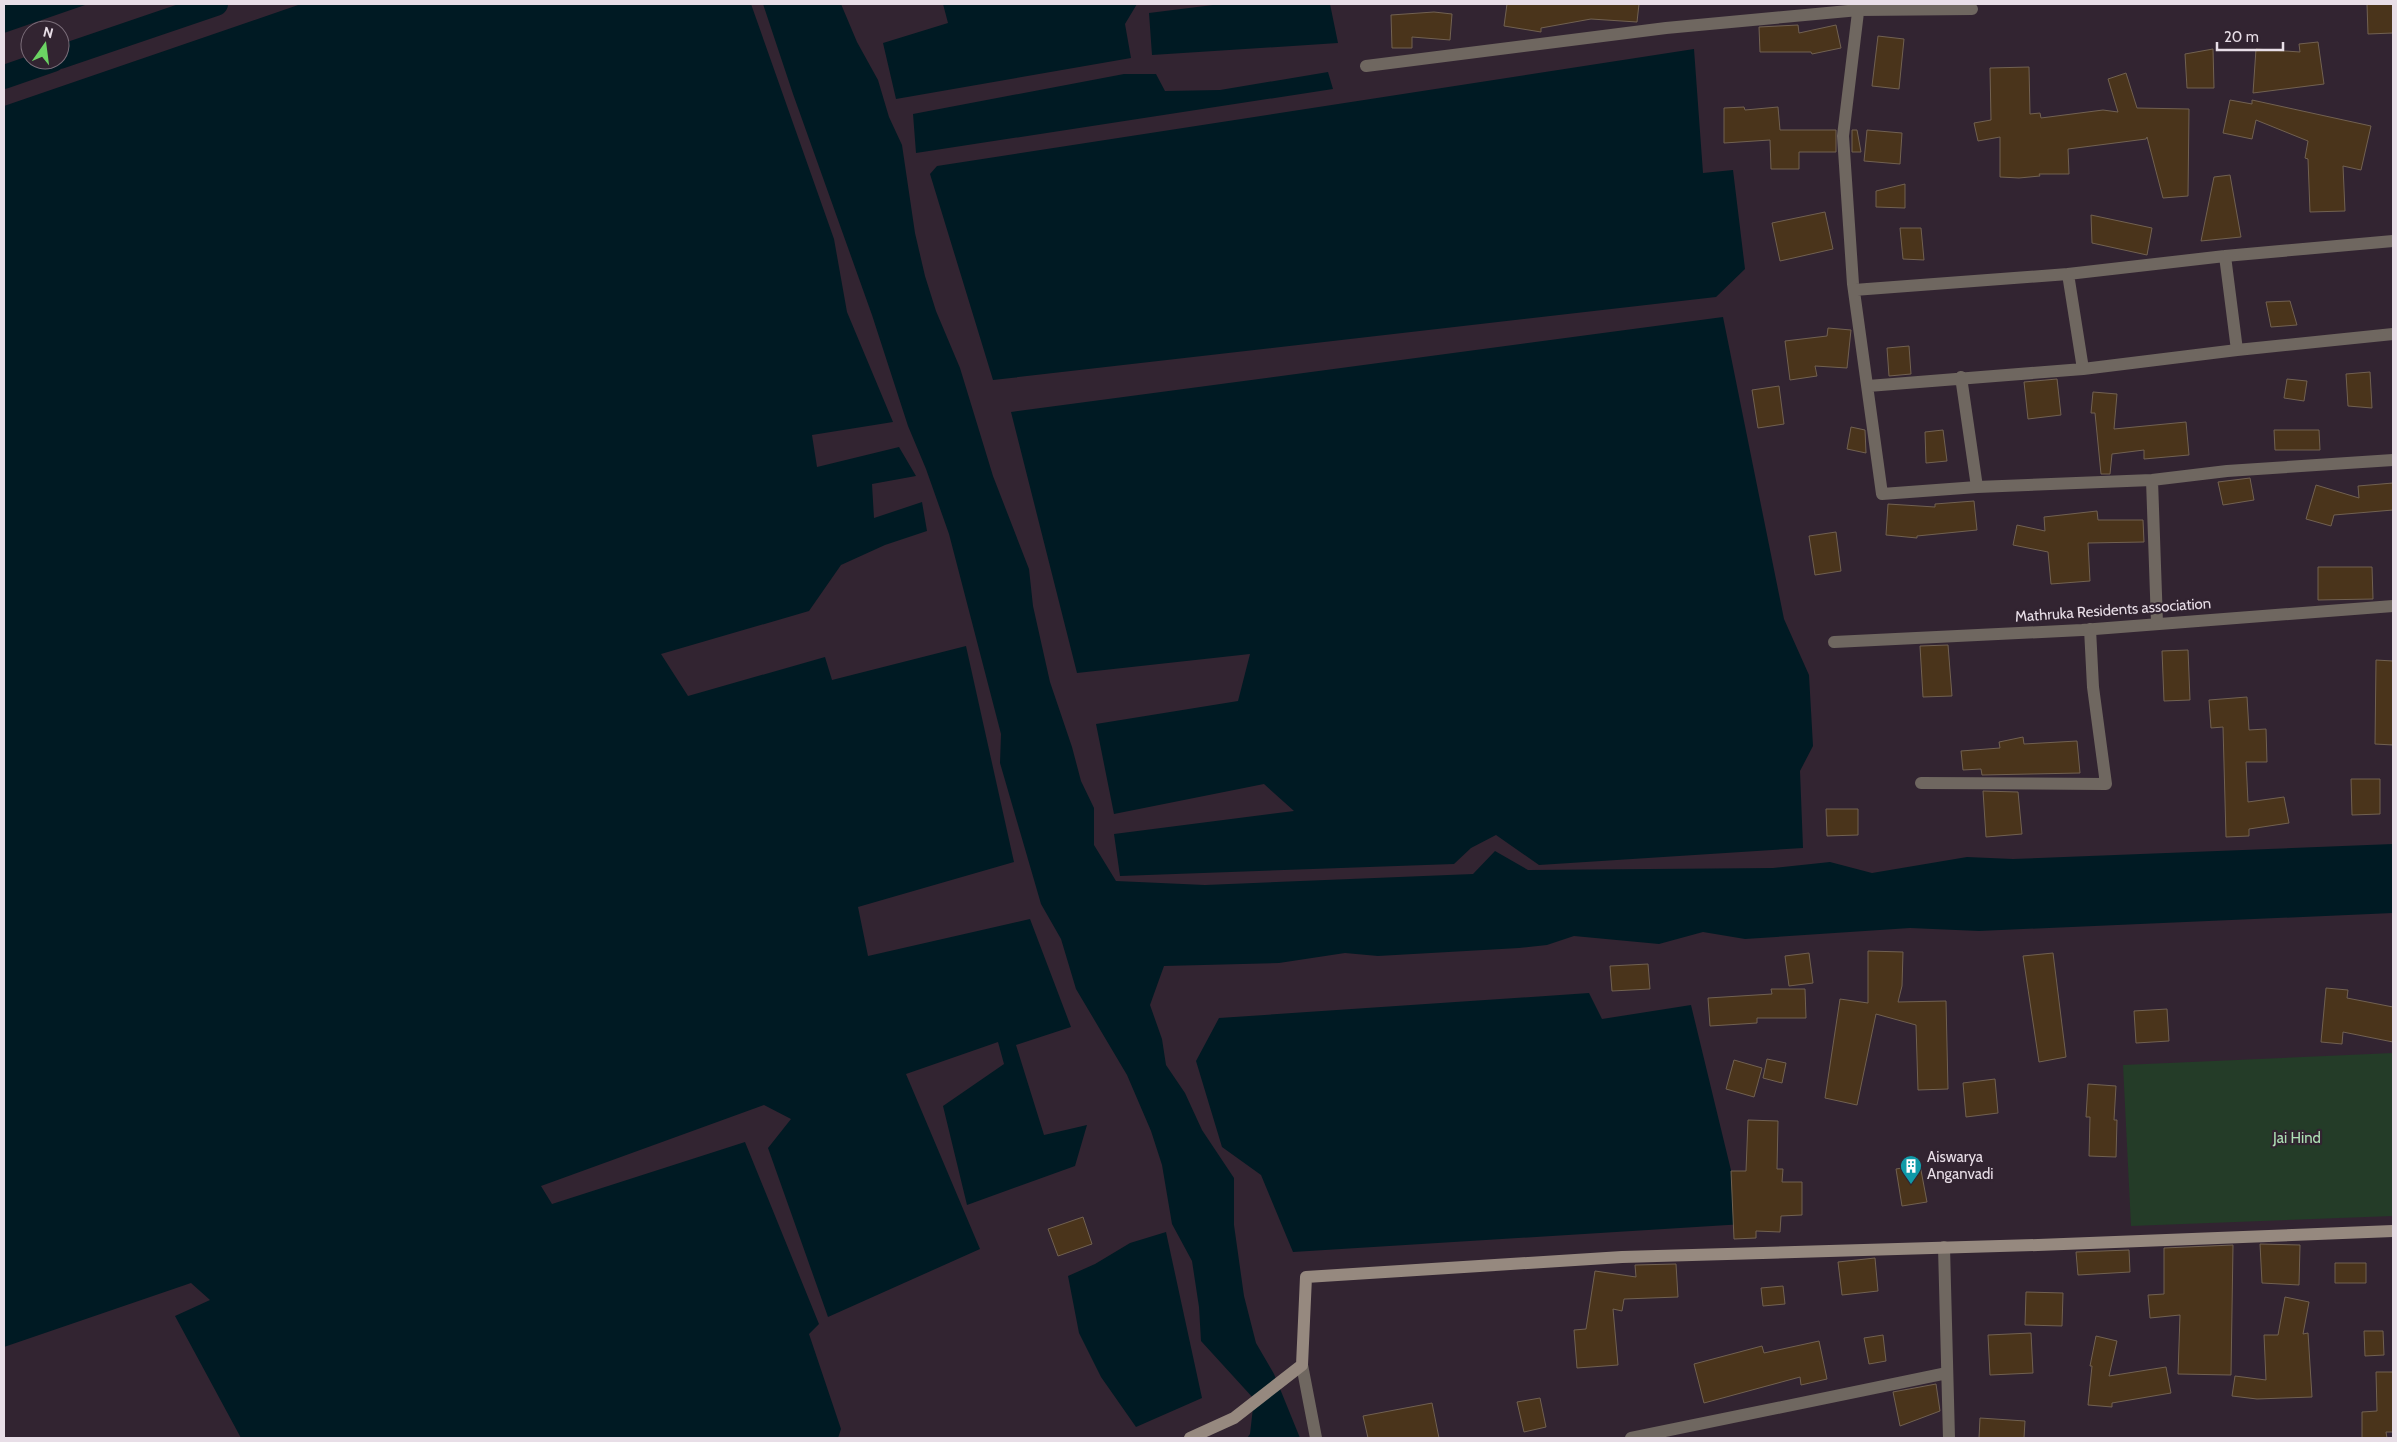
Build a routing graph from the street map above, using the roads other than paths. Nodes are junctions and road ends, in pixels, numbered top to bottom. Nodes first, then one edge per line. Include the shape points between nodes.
1 (1859, 7) edge
2 (1972, 9) dead end
3 (1366, 66) dead end
4 (2393, 241) edge
5 (2225, 256) junction
6 (2068, 274) junction
7 (1854, 290) junction
8 (2393, 334) edge
9 (2237, 350) junction
10 (2083, 369) junction
11 (1961, 377) junction
12 (1868, 386) junction
13 (2393, 460) edge
14 (2152, 480) junction
15 (1977, 487) junction
16 (2393, 606) edge
17 (2157, 623) junction
18 (2090, 629) junction
19 (1834, 642) dead end
20 (1921, 784) dead end
21 (2393, 1231) edge
22 (1944, 1247) junction
23 (1302, 1365) junction
24 (1947, 1373) junction
25 (1190, 1438) edge
26 (1316, 1438) edge
27 (1631, 1438) edge
28 (1949, 1438) edge

1 - 2 street
1 - 3 street
1 - 7 street via 1843,136
4 - 5 street
5 - 6 street
5 - 9 street
6 - 7 street
6 - 10 street
7 - 12 street
8 - 9 street
9 - 10 street
10 - 11 street
11 - 12 street
11 - 15 street
12 - 15 street via 1882,494
13 - 14 street via 2227,470
14 - 15 street
14 - 17 street
16 - 17 street, Mathruka Residents association
17 - 18 street, Mathruka Residents association
18 - 19 street, Mathruka Residents association
18 - 20 street via 2092,687 2106,784
21 - 22 main road
22 - 23 main road via 1622,1257 1306,1277
22 - 24 street
23 - 25 main road via 1234,1418
23 - 26 street
24 - 27 street
24 - 28 street

